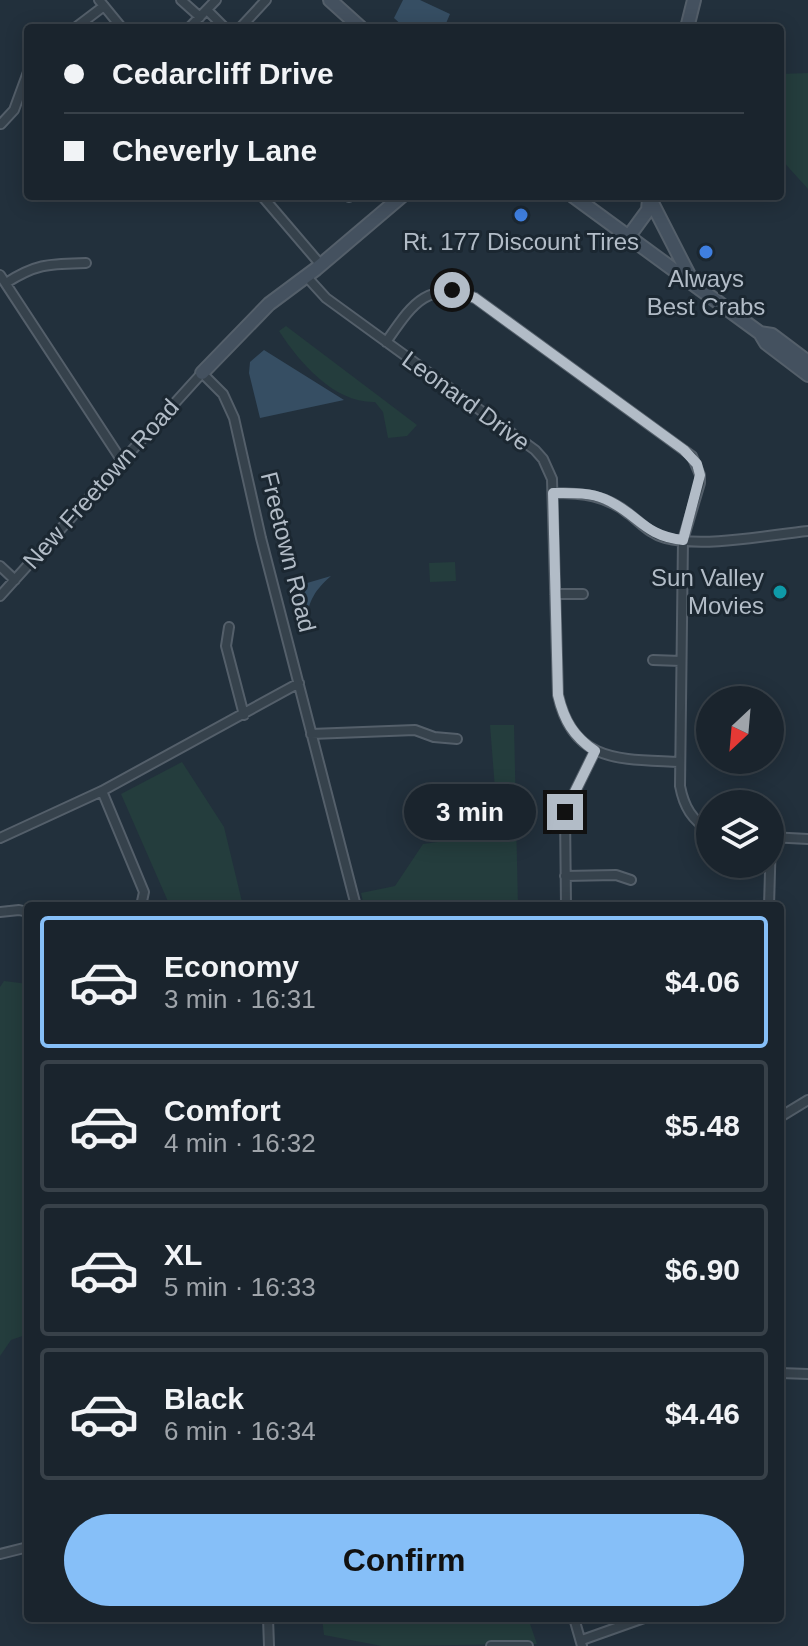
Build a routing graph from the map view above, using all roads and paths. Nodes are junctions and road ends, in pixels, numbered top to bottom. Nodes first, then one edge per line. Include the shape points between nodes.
1 (181, 0) edge
2 (216, 0) edge
3 (266, 0) edge
4 (330, 0) edge
5 (694, 0) edge
6 (102, 3) edge
7 (203, 13) junction
8 (79, 24) edge
9 (119, 24) edge
10 (193, 24) edge
11 (219, 24) edge
12 (244, 24) edge
13 (357, 24) edge
14 (688, 24) edge
15 (24, 83) edge
16 (1, 124) edge
17 (265, 200) edge
18 (397, 200) edge
19 (579, 200) edge
20 (649, 200) edge
21 (651, 200) edge
22 (629, 236) junction
23 (86, 263) dead end
24 (321, 265) junction
25 (0, 275) edge
26 (306, 276) junction
27 (692, 282) junction
28 (6, 283) junction
29 (760, 333) junction
30 (386, 342) junction
31 (808, 362) edge
32 (202, 373) junction
33 (808, 375) edge
34 (122, 461) junction
35 (553, 493) junction
36 (808, 531) edge
37 (683, 540) junction
38 (0, 566) edge
39 (15, 580) junction
40 (555, 594) junction
41 (583, 594) dead end
42 (0, 596) edge
43 (229, 627) dead end
44 (653, 660) dead end
45 (681, 661) junction
46 (299, 683) junction
47 (244, 715) junction
48 (311, 734) junction
49 (457, 739) dead end
50 (595, 751) junction
51 (679, 762) junction
52 (102, 791) junction
53 (696, 821) edge
54 (0, 838) edge
55 (784, 838) edge
56 (808, 839) edge
57 (565, 876) junction
58 (769, 878) edge
59 (631, 880) dead end
60 (142, 902) edge
61 (355, 902) edge
62 (566, 902) edge
63 (769, 902) edge
64 (24, 911) edge
65 (0, 912) edge
66 (808, 1100) edge
67 (784, 1115) edge
68 (784, 1373) edge
69 (808, 1374) edge
70 (24, 1548) edge
71 (0, 1554) edge
72 (268, 1622) edge
73 (575, 1622) edge
74 (634, 1622) edge
75 (582, 1643) edge
76 (269, 1646) edge
77 (491, 1646) edge
78 (528, 1646) edge

1 - 7 street
2 - 7 street
3 - 12 street
4 - 13 street
5 - 14 street
6 - 8 street
6 - 9 street
7 - 10 street
7 - 11 street
15 - 16 street via 14,110
17 - 24 street
18 - 24 street
19 - 22 street
20 - 22 street via 648,210
21 - 27 street
22 - 27 street
23 - 28 street via 39,266
24 - 26 street
25 - 28 street
26 - 30 street, Leonard Drive via 326,298
26 - 32 street via 260,312
27 - 29 street
28 - 34 street
29 - 31 street via 772,335
29 - 33 street
30 - 35 street, Leonard Drive via 535,450 549,469
30 - 37 street via 413,305 430,294 452,290 475,298 692,456 700,483
32 - 34 street, New Freetown Road
32 - 46 street, Freetown Road via 223,394 234,418
34 - 39 street, New Freetown Road
35 - 37 street via 602,497 655,534
35 - 40 street, Leonard Drive
36 - 37 street via 741,540
37 - 45 street
38 - 39 street
39 - 42 street, New Freetown Road
40 - 41 street
40 - 50 street, Leonard Drive via 561,709 573,733
43 - 47 street via 226,646
44 - 45 street
45 - 51 street
46 - 47 street
46 - 48 street, Freetown Road
47 - 52 street
48 - 49 street via 415,730
48 - 61 street, Freetown Road
50 - 51 street
50 - 57 street via 565,812
51 - 53 street via 683,801
52 - 54 street
52 - 60 street via 144,892
55 - 56 street
57 - 59 street via 616,875
57 - 62 street
58 - 63 street
64 - 65 street
66 - 67 street
68 - 69 street
70 - 71 street
72 - 76 street
73 - 75 street
74 - 75 street
77 - 78 street

